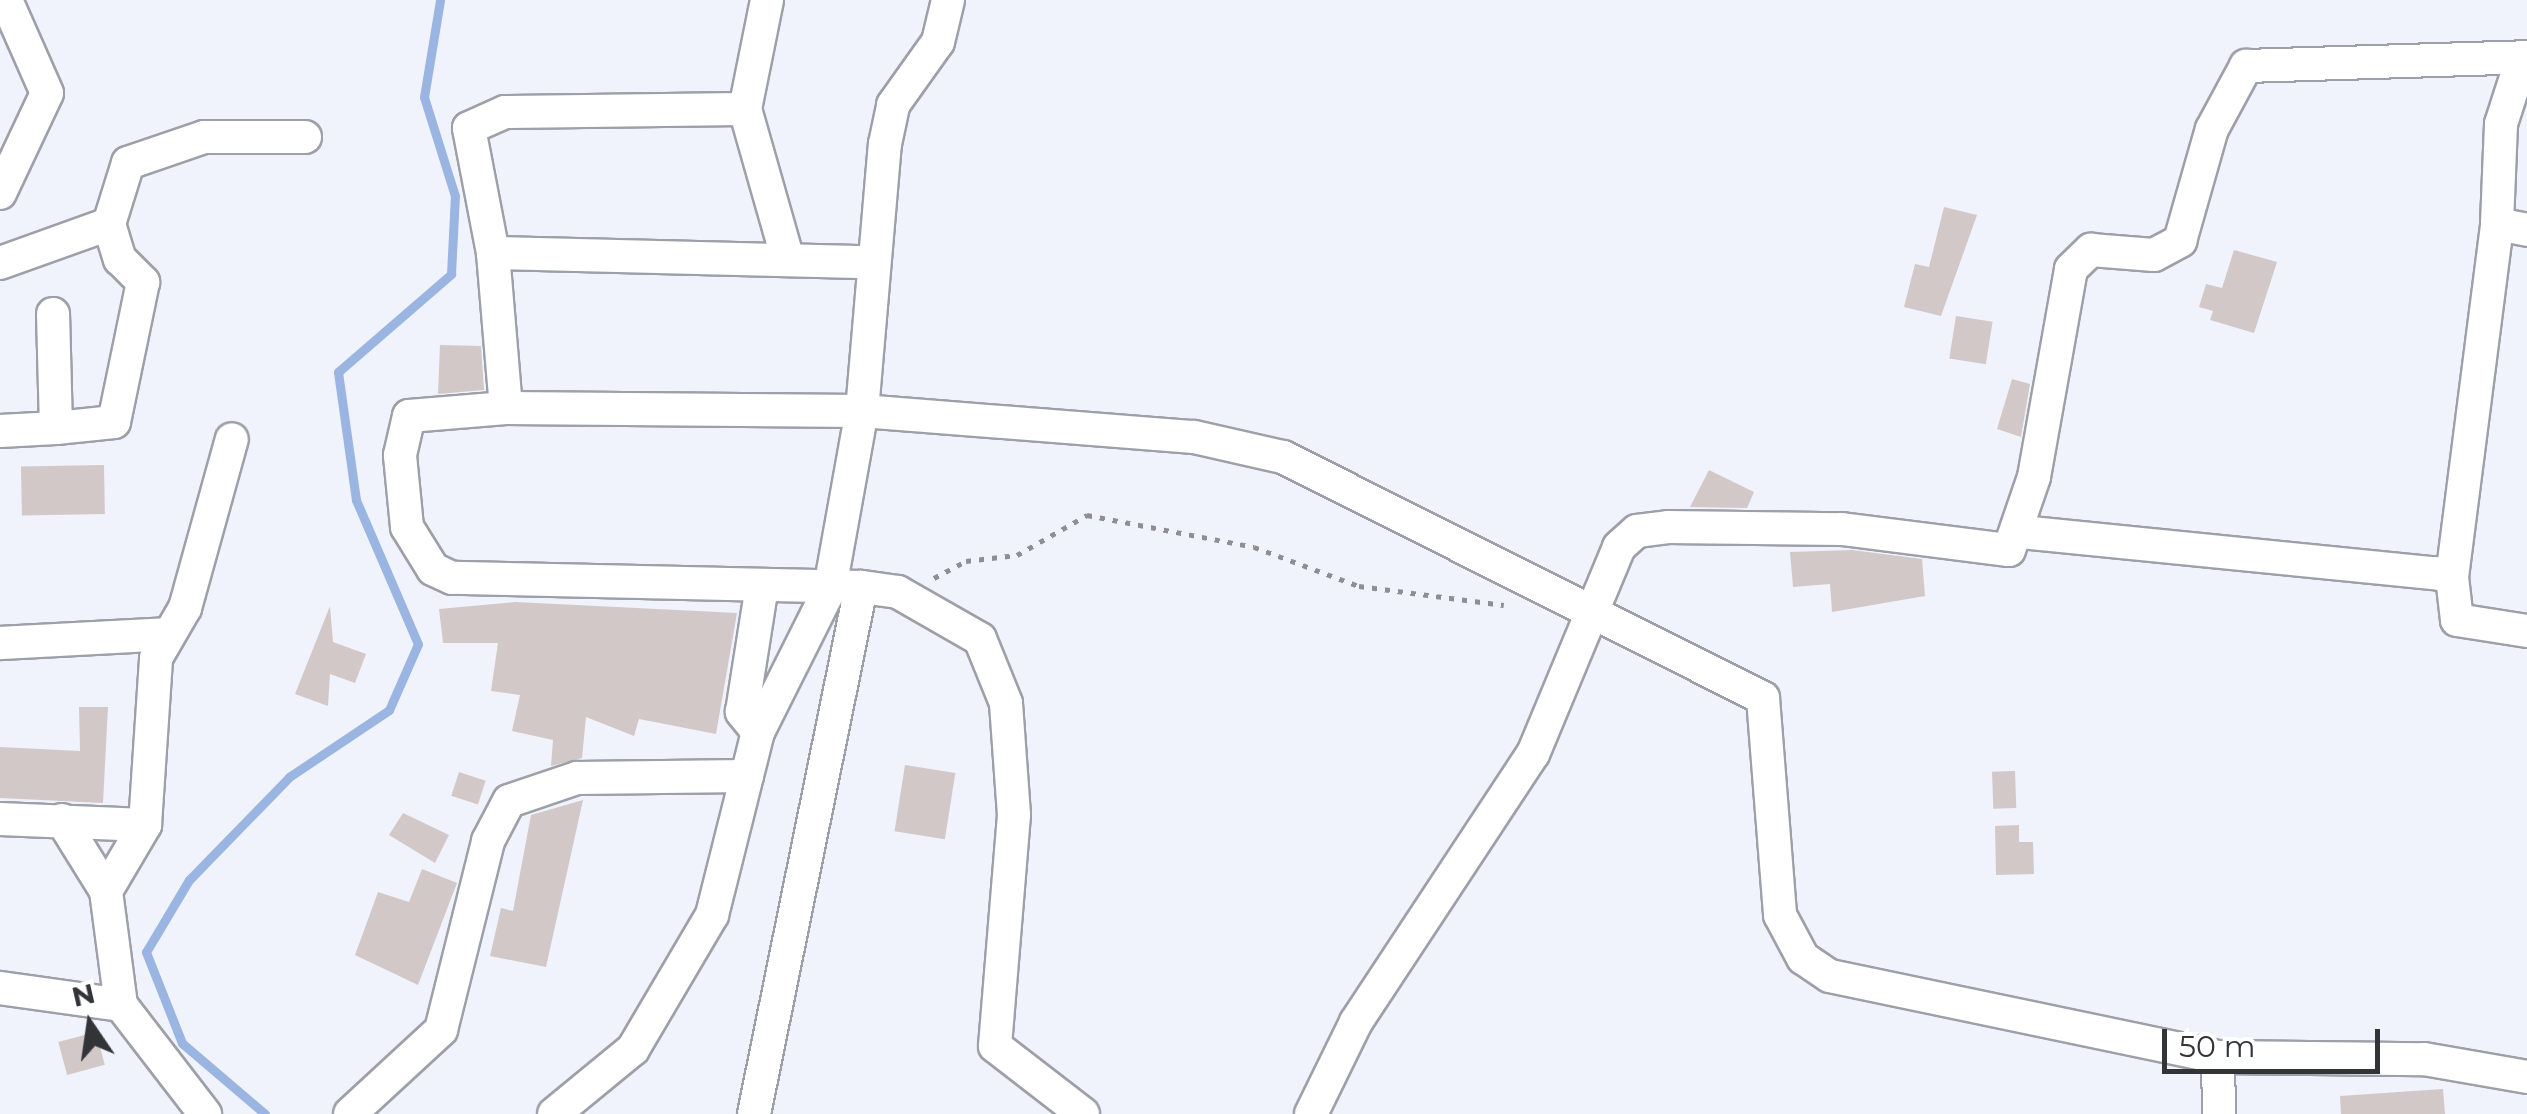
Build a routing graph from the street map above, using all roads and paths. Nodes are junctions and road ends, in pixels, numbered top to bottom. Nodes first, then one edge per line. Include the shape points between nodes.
1 (6, 0) edge
2 (766, 0) edge
3 (948, 0) edge
4 (2524, 59) edge
5 (745, 109) junction
6 (305, 137) dead end
7 (0, 193) edge
8 (109, 224) junction
9 (2512, 227) edge
10 (494, 254) junction
11 (787, 256) junction
12 (872, 262) junction
13 (0, 263) edge
14 (53, 314) dead end
15 (506, 408) junction
16 (862, 411) junction
17 (56, 428) junction
18 (0, 430) edge
19 (232, 439) dead end
20 (2021, 532) junction
21 (2452, 577) junction
22 (846, 588) junction
23 (761, 592) junction
24 (907, 597) junction
25 (1520, 606) dead end
26 (1588, 614) junction
27 (2527, 631) edge
28 (169, 634) junction
29 (0, 644) edge
30 (758, 732) junction
31 (747, 776) junction
32 (0, 819) edge
33 (62, 820) junction
34 (144, 825) junction
35 (106, 891) junction
36 (0, 988) edge
37 (121, 1004) junction
38 (2218, 1058) junction
39 (2527, 1077) edge
40 (205, 1114) edge
41 (350, 1114) edge
42 (554, 1114) edge
43 (754, 1114) edge
44 (1083, 1114) edge
45 (1310, 1114) edge
46 (2219, 1114) edge

1 - 7 street via 47,93
2 - 5 street
3 - 12 street via 938,42 893,105
4 - 9 street via 2501,124
4 - 20 street via 2246,66 2217,116 2180,240 2154,255 2091,250 2071,269
5 - 10 street via 505,112 476,120 465,139
5 - 11 street
6 - 8 street via 204,136 128,163
8 - 13 street
8 - 17 street via 144,289 128,325 114,422
9 - 21 street
10 - 11 street
10 - 15 street
11 - 12 street
12 - 16 street
14 - 17 street
15 - 16 street
15 - 23 street via 422,412 402,430 407,527 433,569 452,578
16 - 22 street
16 - 26 street via 1194,437 1282,458
17 - 18 street
19 - 28 street via 186,608
20 - 21 street
20 - 26 street via 2013,547 1994,551 1842,529 1638,531 1610,561
21 - 27 street via 2458,620
22 - 23 street
22 - 24 street
22 - 30 street
22 - 43 street
23 - 30 street via 742,712
24 - 25 path via 948,567 1016,555 1087,515 1254,547 1359,586
24 - 44 street via 971,630 998,669 1014,815 995,1046
26 - 38 street via 1764,698 1780,915 1804,958 1857,984
26 - 45 street via 1533,754 1356,1022
28 - 29 street
28 - 34 street via 149,688
30 - 31 street
31 - 41 street via 577,778 509,801 488,841 440,1030
31 - 42 street via 712,915 664,1002 633,1049
32 - 33 street
33 - 34 street
33 - 35 street
34 - 35 street
35 - 37 street
36 - 37 street
37 - 40 street
38 - 39 street via 2424,1059
38 - 46 street

